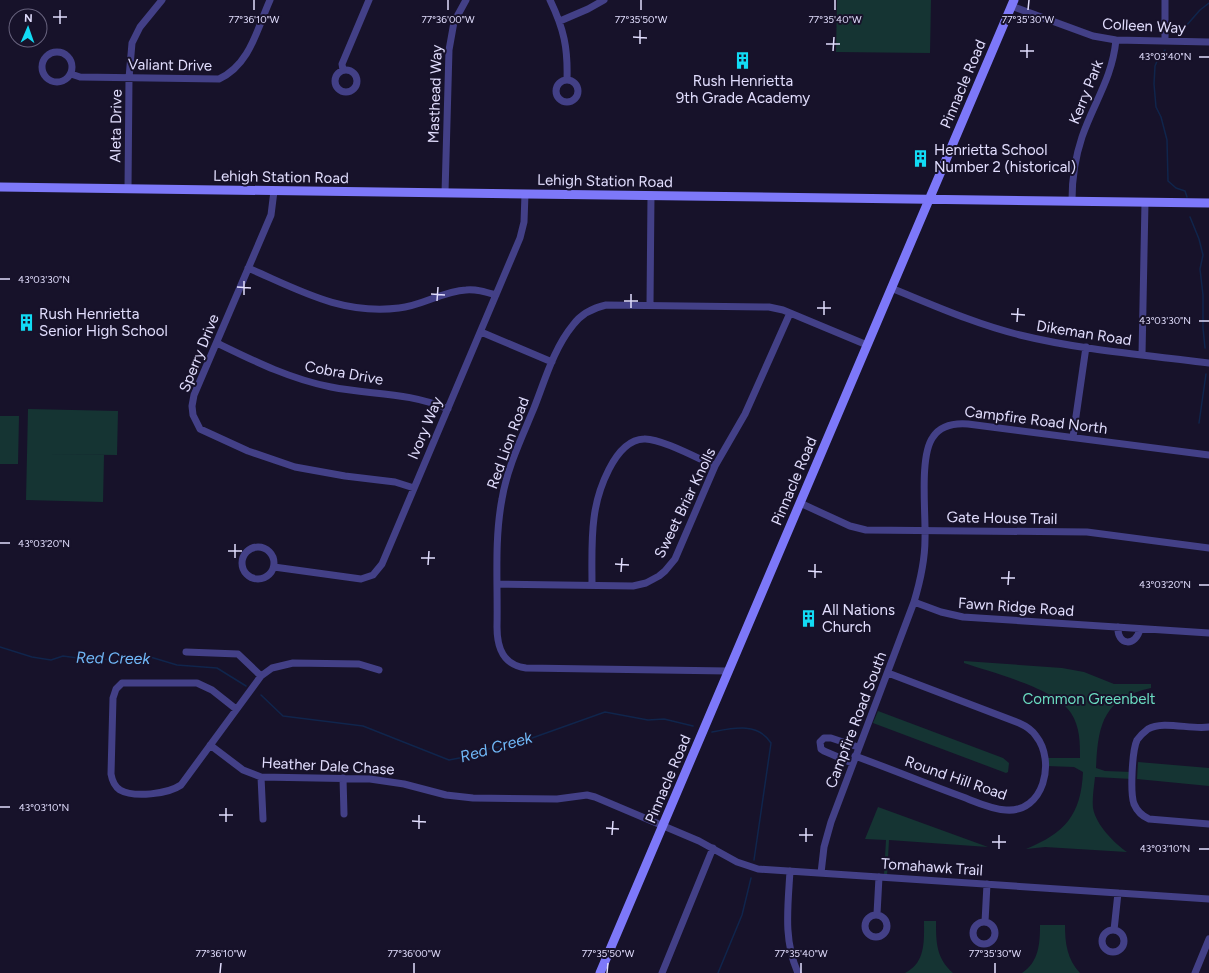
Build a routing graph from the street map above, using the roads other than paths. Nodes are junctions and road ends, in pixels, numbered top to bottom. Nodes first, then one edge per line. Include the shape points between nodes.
1 (161, 0) edge
2 (270, 0) edge
3 (369, 0) edge
4 (466, 0) edge
5 (550, 0) edge
6 (604, 0) edge
7 (1165, 0) edge
8 (1013, 3) edge
9 (560, 21) junction
10 (1116, 40) junction
11 (1165, 41) junction
12 (1209, 42) edge
13 (343, 70) dead end
14 (71, 74) junction
15 (129, 78) junction
16 (567, 80) dead end
17 (0, 187) edge
18 (128, 189) junction
19 (274, 191) junction
20 (445, 193) junction
21 (525, 194) junction
22 (651, 195) junction
23 (930, 199) junction
24 (1072, 200) junction
25 (1145, 202) junction
26 (1209, 203) edge
27 (248, 268) junction
28 (891, 288) junction
29 (496, 295) junction
30 (650, 305) junction
31 (790, 313) junction
32 (481, 332) junction
33 (216, 343) junction
34 (866, 345) junction
35 (1086, 348) junction
36 (1142, 355) junction
37 (552, 362) junction
38 (1209, 363) edge
39 (448, 409) junction
40 (1073, 437) junction
41 (1209, 455) edge
42 (715, 466) junction
43 (414, 488) junction
44 (800, 503) junction
45 (925, 530) junction
46 (1209, 548) edge
47 (274, 567) junction
48 (498, 584) junction
49 (592, 585) junction
50 (914, 602) junction
51 (1118, 627) junction
52 (1140, 629) junction
53 (1209, 633) edge
54 (186, 652) dead end
55 (379, 670) dead end
56 (728, 671) junction
57 (888, 673) junction
58 (261, 676) junction
59 (236, 709) junction
60 (1209, 726) edge
61 (210, 745) junction
62 (858, 748) junction
63 (855, 756) junction
64 (852, 763) junction
65 (261, 777) junction
66 (343, 778) junction
67 (344, 814) dead end
68 (263, 819) dead end
69 (1209, 824) edge
70 (663, 826) junction
71 (713, 848) junction
72 (790, 871) junction
73 (821, 873) junction
74 (879, 877) junction
75 (988, 884) junction
76 (1118, 893) junction
77 (1209, 899) edge
78 (877, 914) dead end
79 (985, 922) dead end
80 (1114, 930) dead end
81 (1209, 939) edge
82 (600, 973) edge
83 (662, 973) edge
84 (798, 973) edge
85 (1195, 973) edge

1 - 15 street, Aleta Drive via 135,36
2 - 15 street, Valiant Drive via 244,59 226,76 215,79
3 - 13 street via 342,64
4 - 20 street, Masthead Way via 454,22 449,50
5 - 9 street
6 - 9 street via 588,10
7 - 11 street
8 - 10 street, Colleen Way via 1085,34
8 - 23 main road, Pinnacle Road
9 - 16 street via 567,47
10 - 11 street, Colleen Way
10 - 24 street, Kerry Park via 1112,68 1077,152
11 - 12 street, Colleen Way
14 - 14 street via 72,64 63,53 48,54 42,62 45,77 54,82 64,81
14 - 15 street, Valiant Drive via 80,77
15 - 18 street, Aleta Drive
17 - 18 main road, Lehigh Station Road
18 - 19 main road, Lehigh Station Road
19 - 20 main road, Lehigh Station Road
19 - 27 street, Sperry Drive via 271,215
20 - 21 main road, Lehigh Station Road
21 - 22 main road, Lehigh Station Road
21 - 29 street, Ivory Way via 522,232
22 - 23 main road, Lehigh Station Road
22 - 30 street
23 - 24 main road, Lehigh Station Road
23 - 28 main road, Pinnacle Road
24 - 25 main road, Lehigh Station Road
25 - 26 main road, Lehigh Station Road
25 - 36 street
27 - 29 street via 323,301 369,310 400,308 467,290
27 - 33 street, Sperry Drive
28 - 34 main road, Pinnacle Road
28 - 35 street, Dikeman Road via 995,328
29 - 32 street, Ivory Way
30 - 31 street, Red Lion Road via 762,306
30 - 37 street, Red Lion Road via 606,305 586,313 576,321 566,335
31 - 34 street, Red Lion Road
31 - 42 street, Sweet Briar Knolls via 745,414
32 - 37 street
32 - 39 street, Ivory Way
33 - 39 street, Cobra Drive via 308,382 332,388 409,396
33 - 43 street, Sperry Drive via 193,400 195,420 204,432 248,451 296,467 395,482
34 - 44 main road, Pinnacle Road
35 - 36 street, Dikeman Road
35 - 40 street
36 - 38 street, Dikeman Road
37 - 48 street, Red Lion Road via 505,484 499,528
39 - 43 street, Ivory Way
40 - 41 street, Campfire Road North
40 - 45 street, Campfire Road North via 957,423 942,429 933,437 927,451
42 - 49 street, Sweet Briar Knolls via 678,552 665,571 640,585
42 - 49 street via 649,439 635,440 622,449 612,463 596,507
43 - 47 street, Ivory Way via 382,564 373,575 353,579
44 - 45 street, Gate House Trail via 858,528
44 - 56 main road, Pinnacle Road
45 - 46 street, Gate House Trail via 1087,532
45 - 50 street, Campfire Road South via 922,566
47 - 47 street via 273,556 260,546 250,549 243,557 242,567 248,576 253,578 264,578
48 - 49 street, Sweet Briar Knolls
48 - 56 street, Red Lion Road via 498,643 503,655 515,666
50 - 51 street, Fawn Ridge Road via 963,617
50 - 57 street, Campfire Road South
51 - 52 street, Fawn Ridge Road
51 - 52 street via 1118,637 1128,642 1137,638
52 - 53 street, Fawn Ridge Road
54 - 58 street via 238,654
55 - 58 street via 359,664 293,663 272,668
56 - 70 main road, Pinnacle Road
57 - 62 street, Campfire Road South
57 - 63 street, Round Hill Road via 1019,723 1033,732 1044,751 1044,773 1040,791 1037,798 1025,807 1005,810
58 - 59 street
59 - 61 street
59 - 61 street via 207,687 191,682 127,682 116,689 113,705 111,774 113,783 119,790 149,794 176,788 186,779
60 - 69 street via 1156,726 1143,733 1136,746 1132,795 1136,808 1149,819
61 - 65 street, Heather Dale Chase via 243,770
62 - 63 street, Campfire Road South
62 - 64 street via 831,738 824,738 820,742 824,751
63 - 64 street, Campfire Road South
64 - 73 street, Campfire Road South via 826,835
65 - 66 street, Heather Dale Chase
65 - 68 street
66 - 67 street
66 - 70 street, Heather Dale Chase via 390,781 446,795 473,798 557,799 587,795 608,801
70 - 71 street, Tomahawk Trail
70 - 82 main road, Pinnacle Road
71 - 72 street, Tomahawk Trail via 751,868
71 - 83 street
72 - 73 street, Tomahawk Trail
72 - 84 street via 787,937
73 - 74 street, Tomahawk Trail
74 - 75 street, Tomahawk Trail
74 - 78 street
75 - 76 street, Tomahawk Trail
75 - 79 street
76 - 77 street, Tomahawk Trail
76 - 80 street
81 - 85 street

